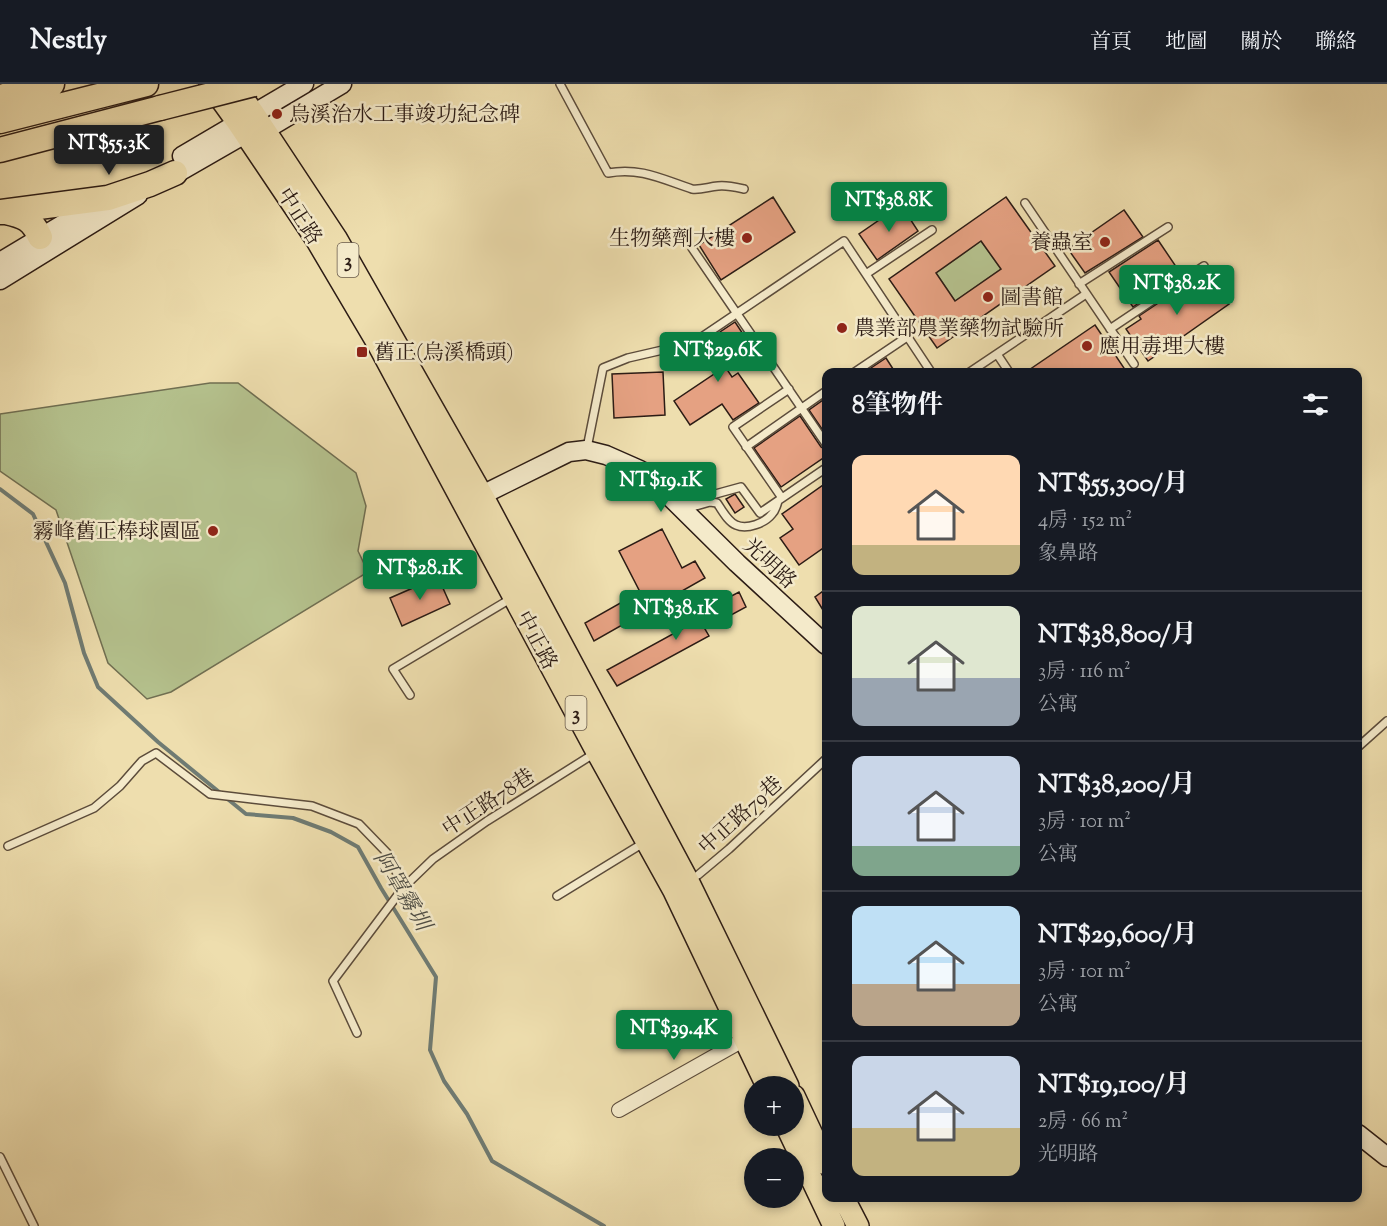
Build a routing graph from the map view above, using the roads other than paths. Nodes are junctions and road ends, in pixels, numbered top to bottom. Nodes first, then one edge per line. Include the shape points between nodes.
1 (52, 84) edge
2 (146, 84) edge
3 (210, 84) edge
4 (233, 84) edge
5 (254, 84) edge
6 (304, 84) edge
7 (342, 84) edge
8 (560, 84) edge
9 (0, 98) edge
10 (0, 121) edge
11 (251, 125) junction
12 (0, 150) edge
13 (176, 173) junction
14 (744, 189) dead end
15 (108, 198) junction
16 (1025, 203) dead end
17 (2, 211) edge
18 (86, 218) junction
19 (1168, 227) dead end
20 (932, 230) dead end
21 (40, 237) junction
22 (692, 248) dead end
23 (0, 262) edge
24 (1204, 266) dead end
25 (866, 274) junction
26 (0, 279) edge
27 (1079, 284) junction
28 (1086, 294) junction
29 (736, 314) junction
30 (1110, 329) junction
31 (907, 337) junction
32 (997, 354) junction
33 (1134, 364) dead end
34 (861, 368) edge
35 (927, 368) edge
36 (976, 368) edge
37 (1007, 368) edge
38 (789, 389) junction
39 (822, 394) edge
40 (802, 408) junction
41 (822, 438) edge
42 (746, 447) junction
43 (586, 450) junction
44 (822, 471) edge
45 (474, 500) junction
46 (780, 500) junction
47 (680, 507) junction
48 (514, 596) junction
49 (822, 641) edge
50 (410, 695) dead end
51 (1387, 722) edge
52 (1362, 744) edge
53 (597, 752) junction
54 (822, 763) edge
55 (647, 841) junction
56 (8, 846) dead end
57 (681, 886) junction
58 (404, 888) junction
59 (557, 896) dead end
60 (357, 1033) dead end
61 (745, 1039) junction
62 (762, 1076) edge
63 (784, 1076) edge
64 (619, 1110) dead end
65 (804, 1117) edge
66 (793, 1136) edge
67 (1362, 1137) edge
68 (822, 1156) edge
69 (0, 1157) edge
70 (1387, 1157) edge
71 (820, 1178) edge
72 (827, 1202) edge
73 (846, 1202) edge
74 (34, 1226) edge
75 (834, 1226) edge
76 (858, 1226) edge

1 - 9 highway
2 - 10 highway
3 - 11 main road, 中正路 / 3
4 - 11 main road, 中正路 / 3
5 - 12 highway, bridge
6 - 11 street
7 - 11 street
8 - 14 lane via 608,173 638,171 692,189
11 - 13 street
11 - 15 street
11 - 45 main road, 中正路 / 3
13 - 15 highway
13 - 18 street
15 - 17 highway
15 - 18 street
16 - 27 lane
17 - 21 highway via 32,222
18 - 21 street
18 - 26 street
19 - 27 lane
20 - 25 lane
21 - 23 street
22 - 29 lane
24 - 30 lane
25 - 29 lane via 844,241
25 - 31 lane
27 - 28 lane
28 - 30 lane
28 - 32 lane
29 - 38 lane
29 - 43 lane via 693,343 603,368
30 - 33 lane
31 - 34 lane
31 - 35 lane
32 - 36 lane
32 - 37 lane
38 - 40 lane
38 - 42 lane via 733,427
39 - 40 lane
40 - 41 lane
40 - 42 lane
42 - 46 lane
43 - 45 street via 569,452
43 - 47 street, 光明路 via 640,470
44 - 46 lane
45 - 48 main road, 中正路 / 3
45 - 57 main road, 中正路 / 3
46 - 47 lane via 760,513 741,487
46 - 47 lane via 767,519 745,527 734,524 717,503
47 - 49 street, 光明路
48 - 50 lane via 393,669
48 - 53 main road, 中正路 / 3
51 - 52 lane
53 - 55 main road, 中正路 / 3
53 - 58 lane, 中正路78巷 via 478,827 433,859
54 - 57 lane, 中正路79巷 via 729,849
55 - 57 main road, 中正路 / 3
55 - 59 lane
56 - 58 lane via 94,808 142,760 156,753 210,794 312,806 360,824 389,855
57 - 61 main road, 中正路 / 3
57 - 63 main road, 中正路 / 3
58 - 60 lane, 中正路78巷 via 333,981
61 - 62 main road, 中正路 / 3
61 - 64 street
65 - 68 main road
66 - 71 main road
67 - 70 street
69 - 74 lane
72 - 75 main road
73 - 76 main road

